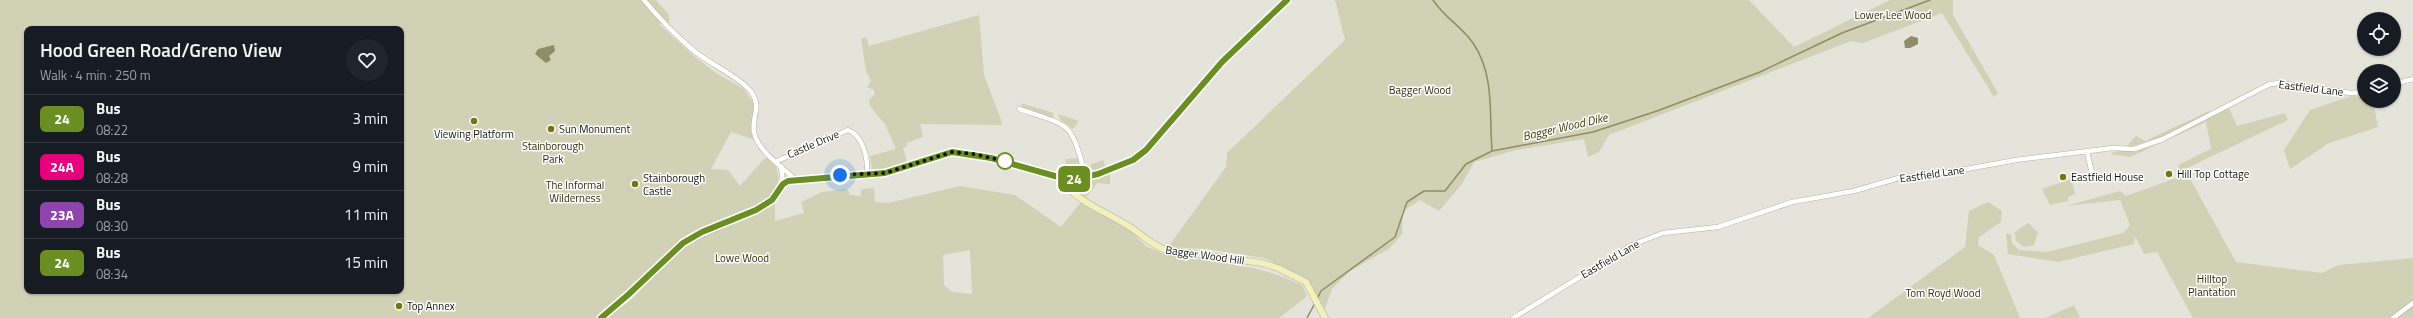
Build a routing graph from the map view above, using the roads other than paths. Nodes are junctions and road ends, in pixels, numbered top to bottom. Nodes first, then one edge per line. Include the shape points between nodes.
1 (644, 0) edge
2 (1287, 0) edge
3 (2413, 79) edge
4 (2401, 82) edge
5 (2357, 93) edge
6 (1019, 109) dead end
7 (2087, 152) junction
8 (777, 161) junction
9 (781, 166) junction
10 (2092, 173) dead end
11 (867, 174) junction
12 (1086, 177) junction
13 (1059, 178) junction
14 (795, 179) junction
15 (783, 184) junction
16 (2413, 303) edge
17 (601, 318) edge
18 (1325, 318) edge
19 (1513, 318) edge
20 (2393, 318) edge

1 - 8 street via 693,50 752,93 757,108 754,131 757,142
2 - 12 street via 1222,62 1141,155
3 - 4 street
5 - 7 street, Eastfield Lane via 2281,83 2270,84 2163,139 2134,149
6 - 12 street via 1056,121 1071,131
7 - 10 street
7 - 19 street, Eastfield Lane via 1899,178 1854,191 1792,202 1718,227 1663,233 1632,245
8 - 9 street
8 - 11 street, Castle Drive via 848,130 855,134 867,158
9 - 14 street
9 - 15 street
11 - 13 street via 885,173 942,154 958,152 1002,160
11 - 14 street
12 - 13 street
13 - 18 street, Bagger Wood Hill via 1079,196 1137,231 1153,246 1262,263 1306,282
14 - 15 street
15 - 17 street via 772,200 756,210 702,232 683,243
16 - 20 street

